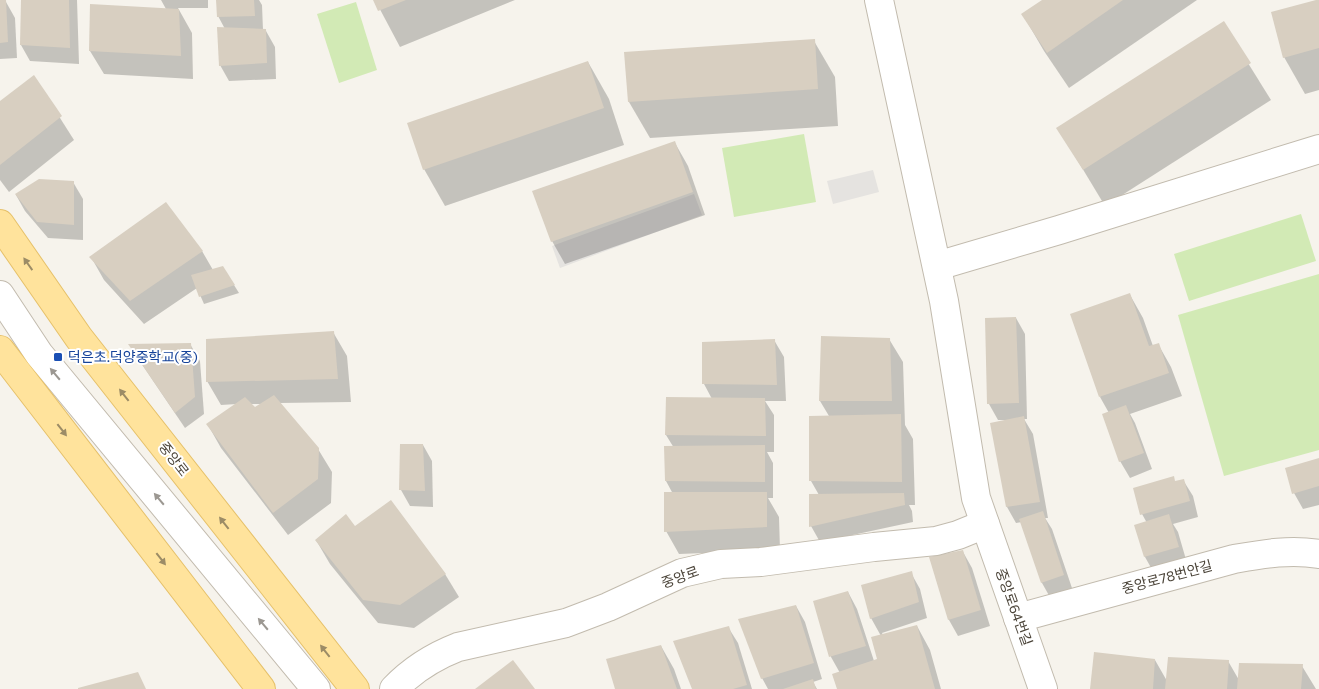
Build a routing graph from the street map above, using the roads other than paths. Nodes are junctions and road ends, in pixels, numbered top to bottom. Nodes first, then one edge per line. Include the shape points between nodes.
1 (879, 0) edge
2 (1319, 149) edge
3 (0, 224) edge
4 (937, 266) junction
5 (0, 295) edge
6 (0, 335) edge
7 (0, 350) edge
8 (31, 390) junction
9 (985, 524) junction
10 (1319, 554) edge
11 (1018, 618) junction
12 (261, 689) edge
13 (316, 689) edge
14 (355, 689) edge
15 (394, 689) edge
16 (1043, 689) edge

1 - 4 street, 중앙로64번길
2 - 4 street
14 -> 3 main road, 중앙로 via 79,338
4 - 9 street, 중앙로64번길 via 976,498
13 -> 5 street via 39,354
6 - 8 street
7 - 8 main road
8 -> 12 main road
9 - 11 street, 중앙로64번길
9 - 15 street, 중앙로 via 936,541 721,564 682,573 566,623 458,646 434,658
10 - 11 street, 중앙로78번안길 via 1295,551 1234,559
11 - 16 street, 중앙로64번길

